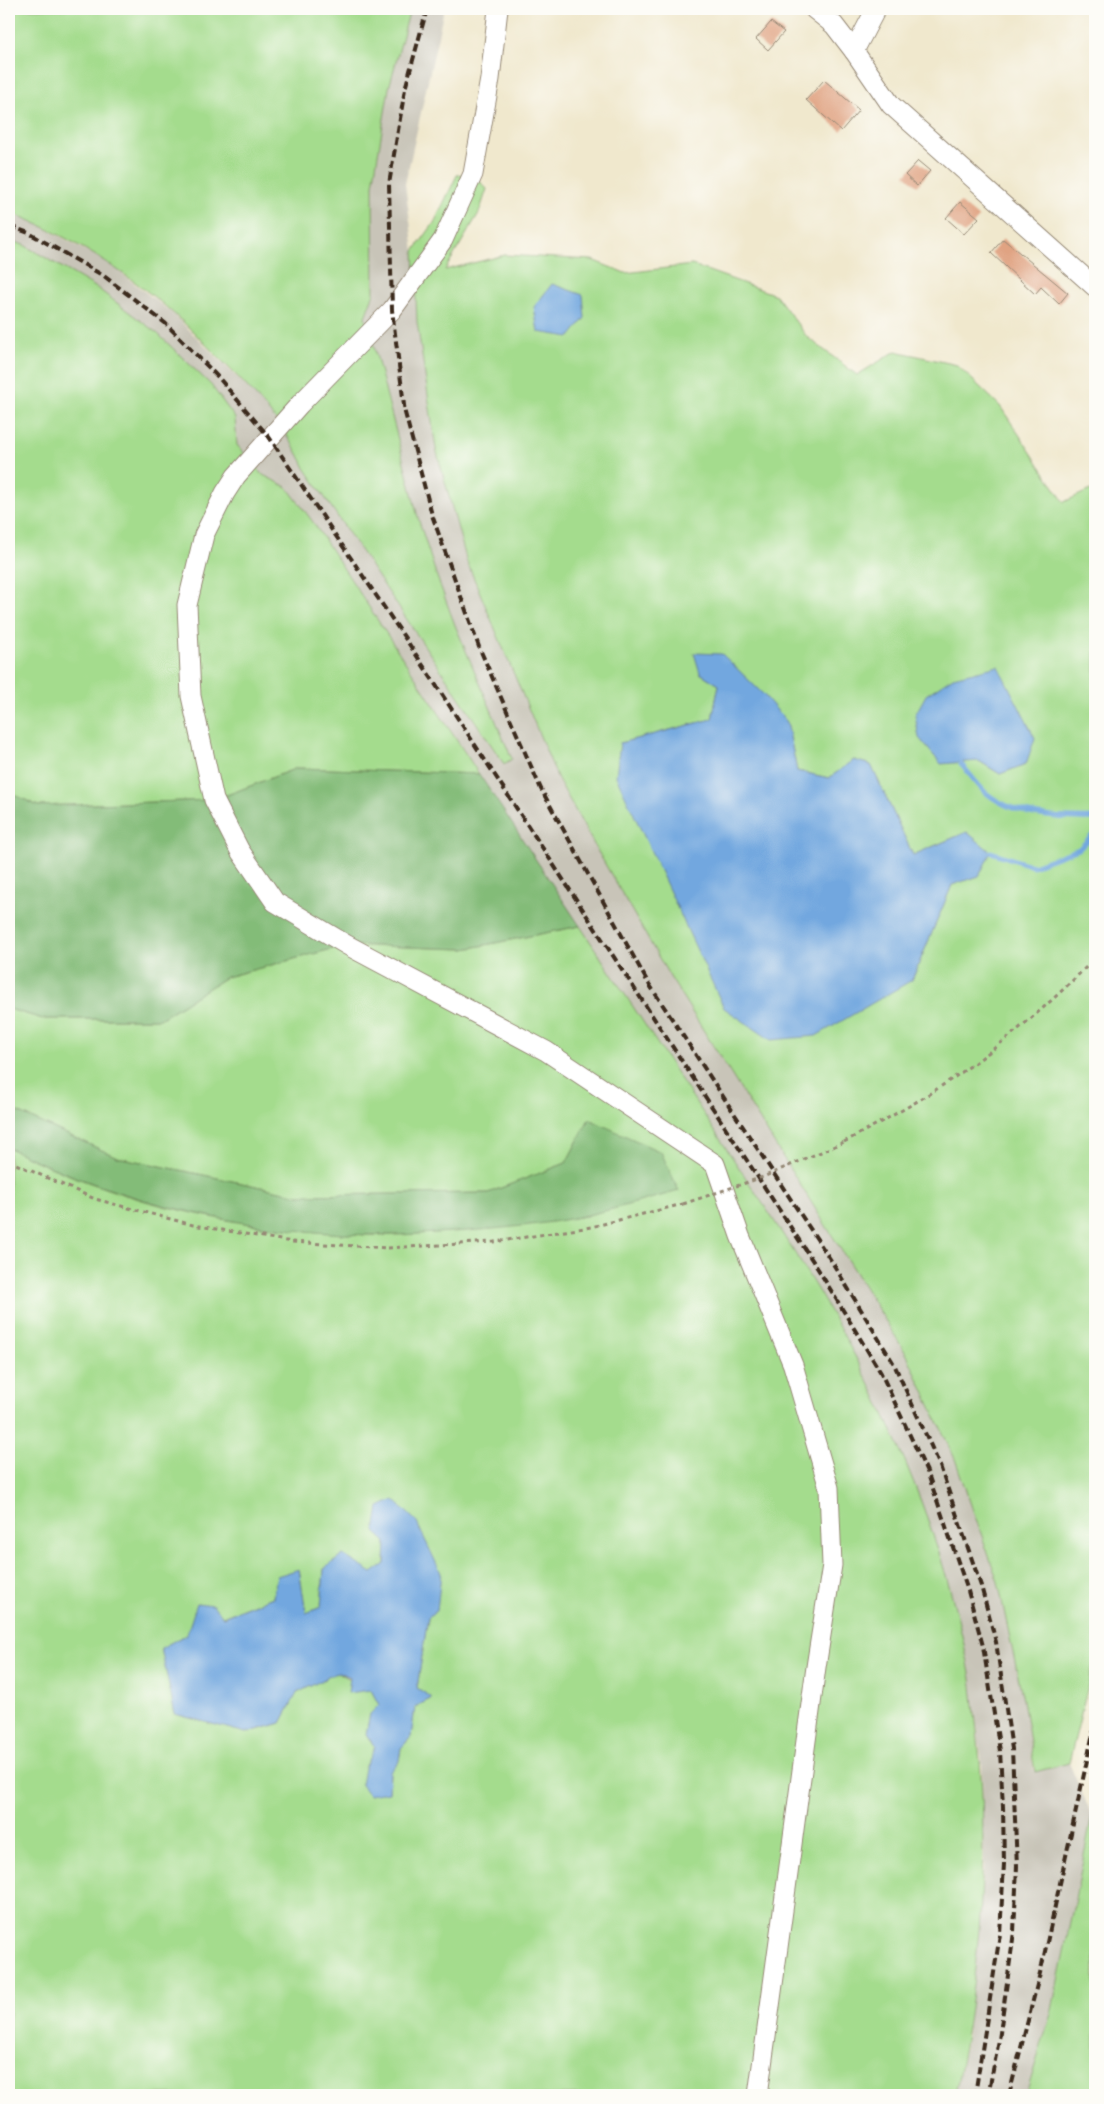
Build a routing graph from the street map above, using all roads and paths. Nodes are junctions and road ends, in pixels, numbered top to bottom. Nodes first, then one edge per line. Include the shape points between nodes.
1 (498, 9) edge
2 (814, 9) edge
3 (876, 9) edge
4 (854, 51) junction
5 (1095, 287) edge
6 (1095, 958) edge
7 (9, 1161) edge
8 (758, 2095) edge

1 - 8 street via 490,79 473,174 443,240 392,310 294,410 236,476 204,535 187,605 191,696 214,800 240,851 275,902 546,1051 715,1164 740,1236 793,1365 829,1488 832,1565
2 - 4 street via 834,25
3 - 4 street
4 - 5 street via 891,105
6 - 7 path, bridge via 1073,982 994,1048 921,1098 844,1142 763,1177 683,1204 590,1227 494,1242 388,1248 292,1242 193,1225 95,1199

